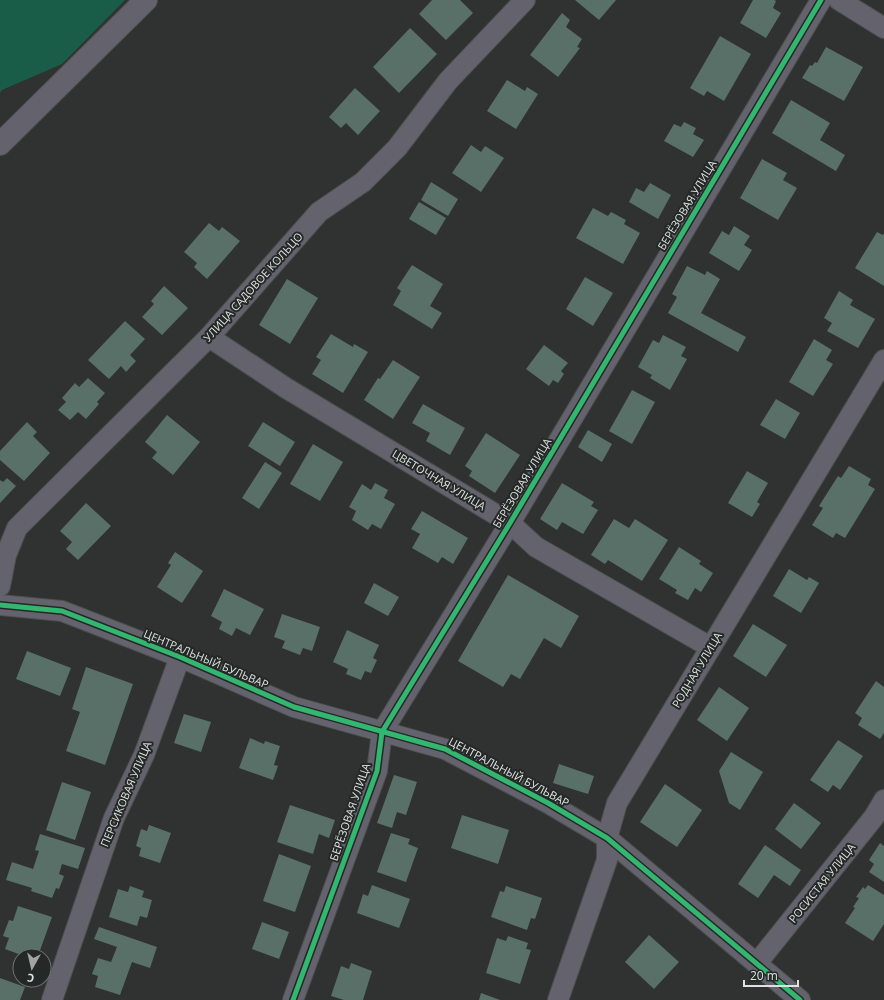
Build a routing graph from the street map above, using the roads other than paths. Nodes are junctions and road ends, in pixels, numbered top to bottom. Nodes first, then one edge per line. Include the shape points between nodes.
1 (146, 0) edge
2 (525, 0) edge
3 (821, 0) edge
4 (839, 0) edge
5 (884, 28) edge
6 (0, 144) edge
7 (209, 337) junction
8 (884, 360) edge
9 (510, 522) junction
10 (0, 586) edge
11 (0, 605) edge
12 (710, 647) junction
13 (180, 657) junction
14 (382, 732) junction
15 (884, 800) edge
16 (607, 838) junction
17 (757, 963) junction
18 (52, 1000) edge
19 (293, 1000) edge
20 (558, 1000) edge
21 (800, 1000) edge

1 - 6 street
2 - 7 street, УЛИЦА САДОВОЕ КОЛЬЦО via 448,81 397,148 363,182 319,212
3 - 9 street, БЕРЁЗОВАЯ УЛИЦА
4 - 5 street
7 - 9 street, ЦВЕТОЧНАЯ УЛИЦА via 286,388
7 - 10 street, УЛИЦА САДОВОЕ КОЛЬЦО via 16,528 6,555
8 - 12 street, РОДНАЯ УЛИЦА
9 - 12 street, ЦВЕТОЧНАЯ УЛИЦА via 536,547
9 - 14 street, БЕРЁЗОВАЯ УЛИЦА
11 - 13 street, ЦЕНТРАЛЬНЫЙ БУЛЬВАР via 62,611
12 - 16 street, РОДНАЯ УЛИЦА via 617,803
13 - 14 street, ЦЕНТРАЛЬНЫЙ БУЛЬВАР via 294,707
13 - 18 street, ПЕРСИКОВАЯ УЛИЦА via 144,755 114,818
14 - 16 street, ЦЕНТРАЛЬНЫЙ БУЛЬВАР via 446,749 548,803
14 - 19 street, БЕРЁЗОВАЯ УЛИЦА via 377,771
15 - 17 street, РОСИСТАЯ УЛИЦА via 874,817
16 - 17 street, ЦЕНТРАЛЬНЫЙ БУЛЬВАР
16 - 20 street, РОДНАЯ УЛИЦА via 607,860
17 - 21 street, ЦЕНТРАЛЬНЫЙ БУЛЬВАР

